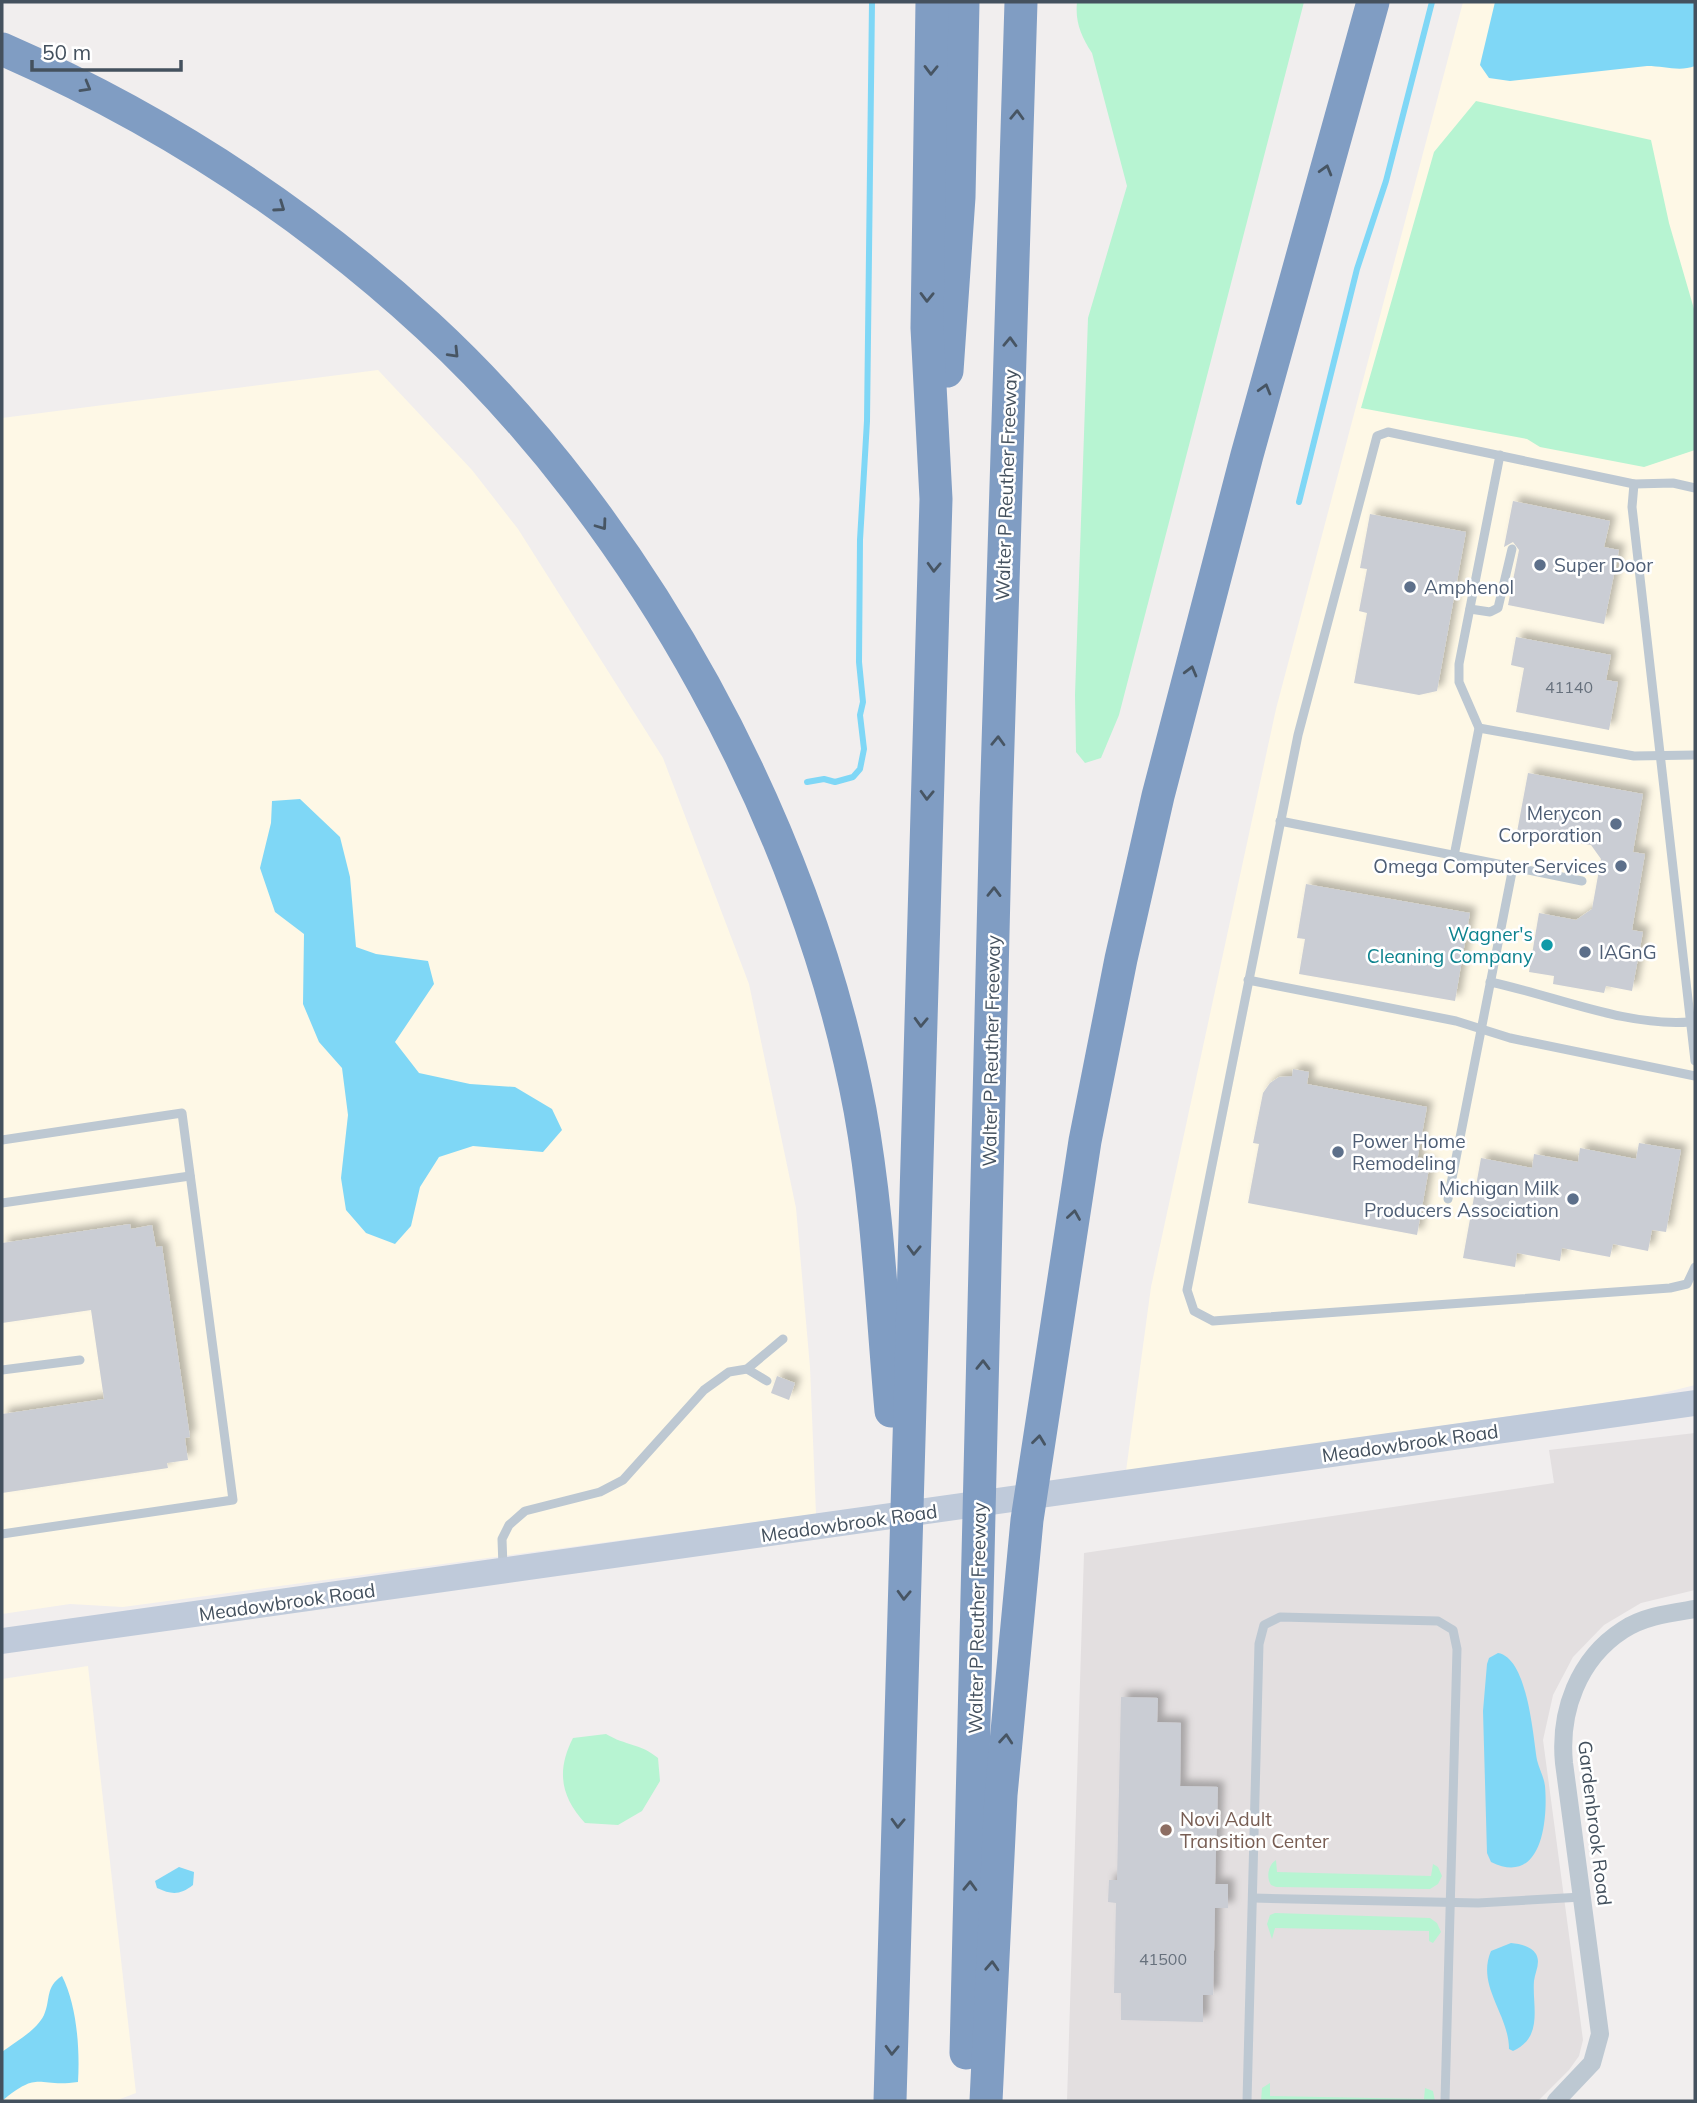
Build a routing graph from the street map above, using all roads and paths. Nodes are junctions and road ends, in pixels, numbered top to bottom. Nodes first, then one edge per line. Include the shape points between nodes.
1 (932, 2) edge
2 (963, 2) edge
3 (1021, 2) edge
4 (1373, 2) edge
5 (2, 50) edge
6 (1500, 455) junction
7 (1634, 484) junction
8 (1695, 488) edge
9 (936, 499) junction
10 (1512, 548) dead end
11 (1470, 609) junction
12 (1479, 728) junction
13 (1695, 755) edge
14 (1660, 757) junction
15 (1280, 821) junction
16 (1454, 856) junction
17 (1513, 867) junction
18 (1582, 881) dead end
19 (1248, 980) junction
20 (1490, 982) junction
21 (1690, 1022) junction
22 (1481, 1029) junction
23 (1695, 1061) edge
24 (1695, 1076) edge
25 (2, 1140) edge
26 (190, 1176) junction
27 (1448, 1199) dead end
28 (2, 1203) edge
29 (1695, 1267) edge
30 (783, 1339) dead end
31 (80, 1360) dead end
32 (747, 1369) junction
33 (2, 1370) edge
34 (767, 1381) dead end
35 (1695, 1403) edge
36 (906, 1527) junction
37 (2, 1534) edge
38 (503, 1572) junction
39 (1695, 1609) edge
40 (2, 1641) edge
41 (1582, 1897) junction
42 (1253, 1898) junction
43 (1450, 1902) junction
44 (890, 2101) edge
45 (965, 2101) edge
46 (986, 2101) edge
47 (1247, 2101) edge
48 (1445, 2101) edge
49 (1556, 2101) edge

1 -> 9 highway via 927,328
2 - 9 highway via 959,197
45 -> 3 highway, Walter P Reuther Freeway via 996,796
46 -> 4 highway via 1001,1795 1027,1520 1085,1141 1158,796
5 -> 36 highway via 76,82 207,156 327,239 430,328 568,478 639,577 702,679 795,880 830,988 860,1109
6 - 7 lane
6 - 11 lane
6 - 15 lane via 1388,432 1377,436 1298,735
7 - 8 lane via 1673,483
7 - 14 lane via 1632,507
9 -> 36 highway
10 - 11 lane via 1498,608 1490,612
11 - 12 lane via 1458,682
12 - 14 lane
12 - 16 lane
13 - 14 lane
14 - 21 lane
15 - 16 lane
15 - 19 lane
16 - 17 lane
17 - 18 lane
17 - 20 lane
19 - 22 lane
19 - 29 lane via 1188,1282 1188,1299 1199,1316 1213,1321 1670,1288 1687,1284
20 - 21 lane via 1650,1020
20 - 22 lane
21 - 23 lane
22 - 24 lane
22 - 27 lane
25 - 26 lane via 182,1113
26 - 28 lane
26 - 37 lane via 233,1500
30 - 32 lane
31 - 33 lane
32 - 34 lane
32 - 38 lane via 730,1372 704,1390 622,1480 600,1492 525,1511 502,1539
35 - 38 street, Meadowbrook Road
36 -> 44 highway
38 - 40 street, Meadowbrook Road
39 - 41 street, Gardenbrook Road via 1654,1616 1622,1630 1595,1655 1573,1692 1562,1739
41 - 43 lane
41 - 49 street, Gardenbrook Road via 1600,2034 1592,2063
42 - 43 lane
42 - 43 lane via 1259,1644 1264,1625 1280,1617 1425,1620 1453,1630 1457,1648
42 - 47 lane
43 - 48 lane

